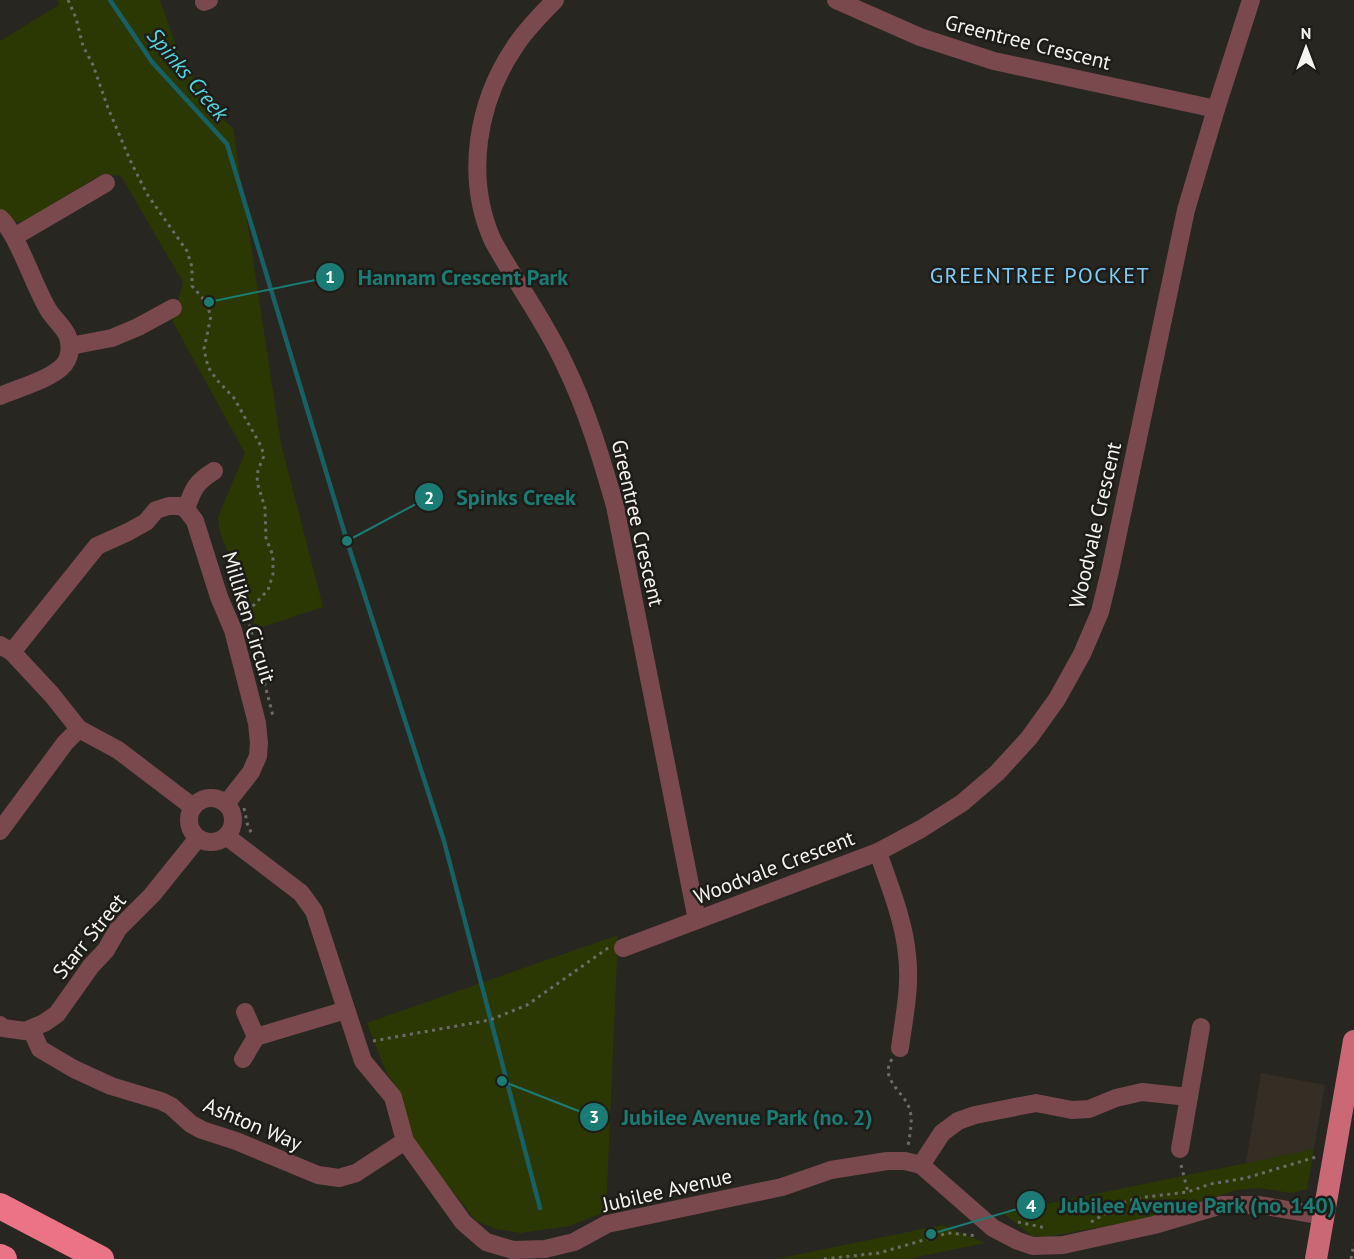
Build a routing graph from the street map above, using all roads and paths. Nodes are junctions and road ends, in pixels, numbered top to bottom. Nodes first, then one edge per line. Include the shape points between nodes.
1 (68, 0) edge
2 (555, 0) edge
3 (836, 0) edge
4 (1251, 0) edge
5 (1216, 108) junction
6 (106, 183) dead end
7 (0, 218) edge
8 (14, 237) junction
9 (173, 308) dead end
10 (70, 346) junction
11 (0, 396) edge
12 (214, 471) dead end
13 (186, 508) junction
14 (6, 648) edge
15 (274, 723) dead end
16 (79, 729) junction
17 (235, 804) junction
18 (193, 807) junction
19 (0, 831) edge
20 (226, 836) junction
21 (198, 838) junction
22 (259, 841) dead end
23 (878, 852) junction
24 (697, 920) junction
25 (625, 947) joint
26 (346, 1010) junction
27 (245, 1012) dead end
28 (0, 1025) edge
29 (1201, 1027) dead end
30 (31, 1029) junction
31 (256, 1037) junction
32 (1354, 1041) edge
33 (900, 1048) joint
34 (373, 1049) dead end
35 (243, 1059) dead end
36 (1189, 1097) junction
37 (405, 1142) junction
38 (1180, 1149) joint
39 (1326, 1154) dead end
40 (913, 1163) junction
41 (1188, 1192) junction
42 (0, 1206) edge
43 (1323, 1216) junction
44 (1082, 1224) dead end
45 (993, 1228) junction
46 (1052, 1229) dead end
47 (1354, 1244) edge
48 (1030, 1252) edge
49 (0, 1257) edge
50 (4, 1259) edge
51 (101, 1259) edge
52 (824, 1259) edge
53 (1316, 1259) edge
54 (1351, 1259) edge

1 - 15 path via 130,160 147,194 187,251 192,286 211,316 204,349 208,367 234,398 264,456 257,483 265,508 273,574 268,590 252,607 248,619
2 - 24 street, Greentree Crescent via 514,47 485,108 478,138 480,196 492,239 564,363 600,451 617,517
3 - 5 street, Greentree Crescent via 920,37 994,61
4 - 5 street, Woodvale Crescent
5 - 23 street, Woodvale Crescent via 1186,210 1100,612 1082,654 1057,699 997,773 954,808
6 - 8 street
7 - 8 street
8 - 10 street via 31,278
9 - 10 street via 112,338
10 - 11 street via 67,360 59,370
12 - 13 street via 199,480
13 - 14 street via 169,506 156,510 146,522 97,546
13 - 17 street, Milliken Circuit via 195,522 234,630 256,723 258,756
14 - 16 street
16 - 18 street via 118,750
16 - 19 street
17 - 18 street via 213,797 198,801
17 - 20 street
17 - 22 path
18 - 21 street via 189,813 190,827
20 - 21 street via 212,842
20 - 26 street, Jubilee Avenue via 301,893 314,911
21 - 30 street, Starr Street via 153,895 118,929 57,1014
23 - 24 street, Woodvale Crescent
23 - 33 street via 908,954
24 - 25 street, Woodvale Crescent
25 - 34 path via 622,938 527,1005 490,1020 368,1042
26 - 31 street
26 - 37 street, Jubilee Avenue via 363,1062 393,1097
27 - 31 street
28 - 30 street via 16,1031
29 - 36 street
30 - 37 street, Ashton Way via 40,1049 74,1069 111,1086 161,1101 202,1130 318,1175 339,1178 356,1173
31 - 35 street
32 - 43 main road
33 - 40 path via 889,1064 889,1080 908,1105
36 - 38 street
36 - 40 street via 1142,1092 1089,1109 1036,1103 975,1115 942,1133
37 - 40 street, Jubilee Avenue via 463,1222 486,1242 513,1250 545,1250 574,1242 607,1224 782,1186 831,1170 887,1161
38 - 41 path
39 - 41 path
40 - 45 street
41 - 44 path via 1127,1201
42 - 51 highway
43 - 48 street via 1259,1205 1222,1205 1154,1225
43 - 53 main road
45 - 46 path via 1015,1221
45 - 48 street
45 - 52 path via 978,1236 948,1233 879,1253
47 - 54 path
49 - 50 highway

